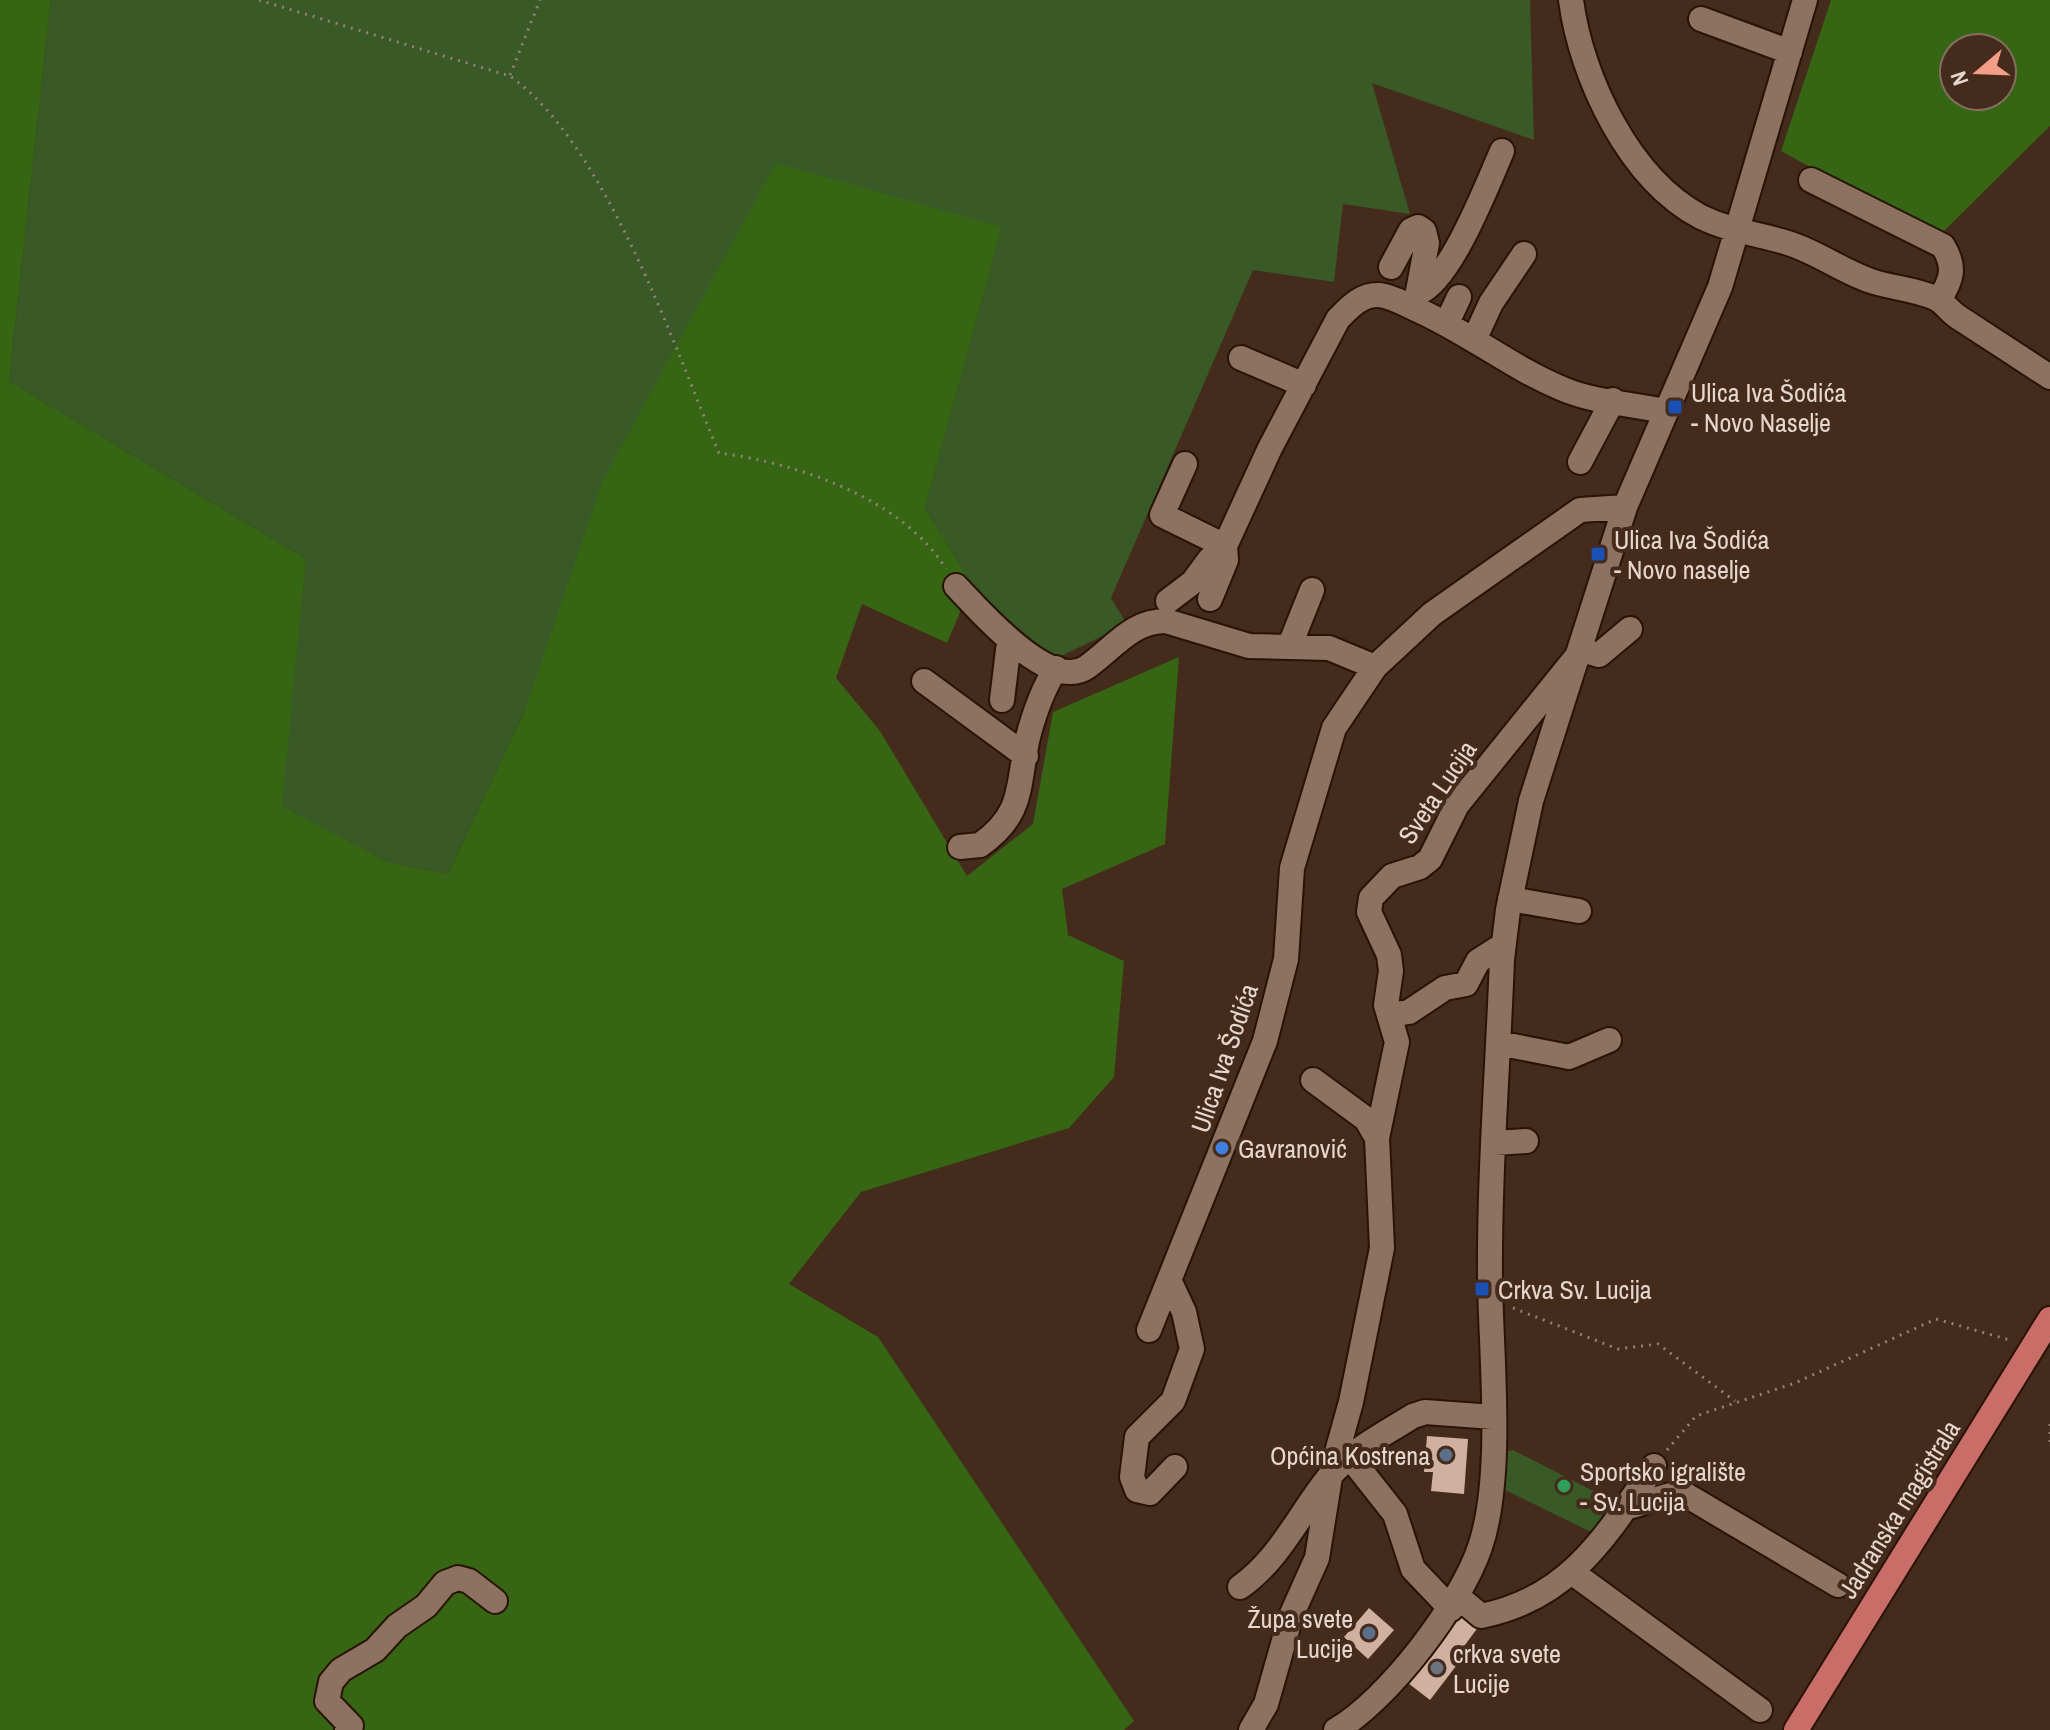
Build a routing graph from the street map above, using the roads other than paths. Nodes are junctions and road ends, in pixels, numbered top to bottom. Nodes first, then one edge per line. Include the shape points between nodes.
1 (1571, 0) edge
2 (1805, 0) edge
3 (1701, 19) dead end
4 (1790, 52) junction
5 (1502, 151) dead end
6 (1811, 180) dead end
7 (1738, 233) junction
8 (1524, 254) dead end
9 (1391, 267) dead end
10 (1459, 297) dead end
11 (1417, 300) junction
12 (1939, 300) junction
13 (1447, 323) junction
14 (1474, 340) junction
15 (1250, 354) dead end
16 (2050, 377) edge
17 (1306, 380) junction
18 (1613, 400) junction
19 (1664, 411) junction
20 (1580, 462) dead end
21 (1185, 464) dead end
22 (1625, 507) junction
23 (1225, 546) junction
24 (956, 586) road end
25 (1312, 590) dead end
26 (1210, 599) dead end
27 (1168, 601) dead end
28 (1630, 629) dead end
29 (1009, 642) junction
30 (1290, 645) junction
31 (1582, 650) junction
32 (1375, 667) junction
33 (1056, 668) junction
34 (924, 681) dead end
35 (1002, 700) dead end
36 (1026, 756) junction
37 (960, 847) dead end
38 (1510, 899) junction
39 (1579, 911) dead end
40 (1503, 945) junction
41 (1389, 1015) junction
42 (1609, 1040) dead end
43 (1498, 1043) junction
44 (1313, 1080) dead end
45 (1377, 1138) junction
46 (1526, 1141) dead end
47 (1495, 1143) junction
48 (1170, 1282) junction
49 (2050, 1319) edge
50 (1149, 1330) dead end
51 (2041, 1348) edge
52 (1493, 1417) junction
53 (1350, 1457) junction
54 (1654, 1466) road end
55 (1175, 1467) dead end
56 (1330, 1477) junction
57 (1625, 1508) junction
58 (1573, 1573) junction
59 (1838, 1585) dead end
60 (1240, 1587) dead end
61 (495, 1601) dead end
62 (1454, 1602) junction
63 (1760, 1710) dead end
64 (349, 1728) edge
65 (1251, 1730) edge
66 (1336, 1730) edge
67 (1796, 1730) edge

1 - 7 street via 1586,68 1613,124 1661,184 1699,216
2 - 4 street, Sveta Lucija
3 - 4 street
4 - 7 street, Sveta Lucija
5 - 11 street via 1473,219
6 - 12 street via 1943,246 1952,275
7 - 12 street via 1789,243 1872,282
7 - 19 street, Sveta Lucija via 1720,287
8 - 14 street
9 - 11 street via 1411,230 1424,231 1427,243
10 - 13 street
11 - 13 street
11 - 17 street via 1378,295 1350,306
12 - 16 street
13 - 14 street
14 - 18 street via 1567,391
15 - 17 street
17 - 23 street
18 - 19 street
18 - 20 street
19 - 22 street, Sveta Lucija
21 - 23 street via 1162,515
22 - 31 street, Sveta Lucija
22 - 32 street, Ulica Iva Šodića via 1580,510 1432,614
23 - 26 street via 1226,560
23 - 27 street
24 - 29 street
25 - 30 street
28 - 31 street via 1599,655
29 - 33 street
29 - 35 street
30 - 32 street via 1329,648
30 - 33 street via 1249,646 1153,621 1118,638 1086,668
31 - 38 street, Sveta Lucija via 1531,801
31 - 41 street, Sveta Lucija via 1457,805 1430,859 1392,876 1371,898 1369,912 1389,955
32 - 48 street, Ulica Iva Šodića via 1323,754 1292,868 1286,959 1265,1041
33 - 36 street via 1040,701
34 - 36 street
36 - 37 street via 1010,816 980,845
38 - 39 street
38 - 40 street, Sveta Lucija
40 - 41 street via 1478,961 1466,984 1445,988 1409,1012
40 - 43 street, Sveta Lucija
41 - 45 street, Sveta Lucija via 1397,1042
42 - 43 street via 1569,1057
43 - 47 street, Sveta Lucija
44 - 45 street via 1366,1119
45 - 56 street, Sveta Lucija via 1382,1248
46 - 47 street
47 - 52 street, Sveta Lucija via 1490,1277
48 - 50 street, Ulica Iva Šodića
48 - 55 street via 1192,1349 1173,1401 1137,1437 1132,1477 1137,1490 1150,1493
49 - 51 main road, Jadranska magistrala
51 - 67 main road, Jadranska magistrala
52 - 53 street, Sveta Lucija via 1425,1412
52 - 62 street, Sveta Lucija via 1489,1510 1481,1546
53 - 56 street, Sveta Lucija
53 - 62 street via 1395,1514 1413,1569
54 - 57 street
56 - 60 street, Sveta Lucija via 1282,1547
56 - 65 street, Sveta Lucija via 1317,1558 1291,1616 1266,1704
57 - 58 street
57 - 59 street via 1681,1492
58 - 62 street via 1502,1612 1481,1616
58 - 63 street
61 - 64 street via 469,1581 445,1583 375,1650 341,1670 331,1682 327,1701
62 - 66 street, Sveta Lucija via 1368,1708

